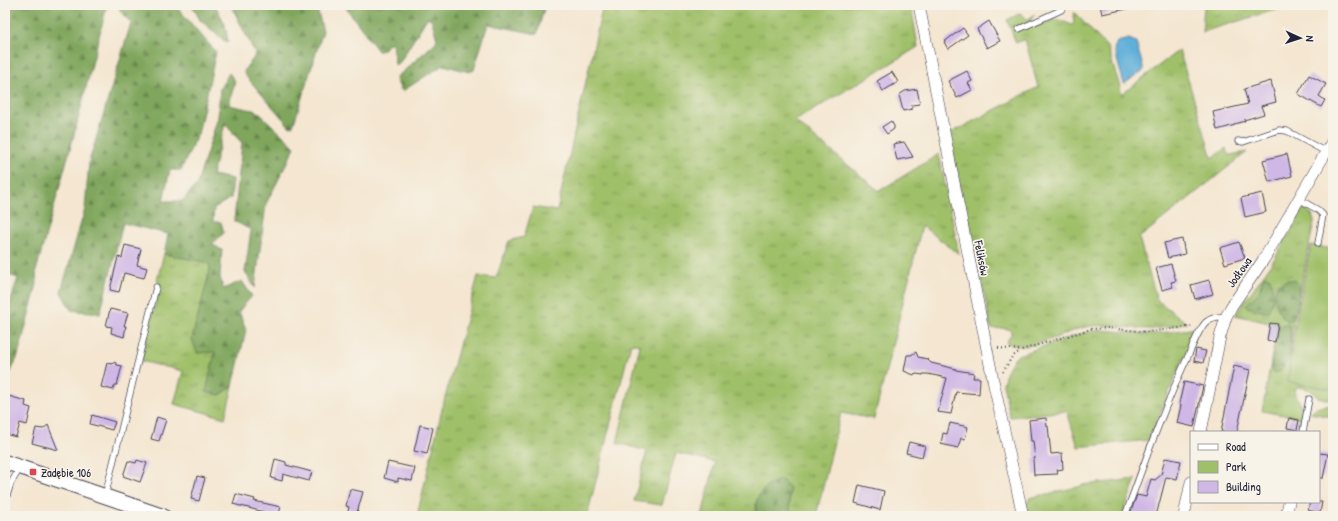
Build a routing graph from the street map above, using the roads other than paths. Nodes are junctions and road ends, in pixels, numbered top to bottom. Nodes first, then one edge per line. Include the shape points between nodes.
1 (919, 5) edge
2 (1066, 5) edge
3 (1019, 29) dead end
4 (1333, 140) edge
5 (1238, 141) dead end
6 (1326, 152) junction
7 (1299, 199) junction
8 (1318, 243) dead end
9 (156, 287) dead end
10 (1226, 317) junction
11 (1309, 399) dead end
12 (1201, 431) edge
13 (1303, 431) edge
14 (5, 462) edge
15 (20, 468) junction
16 (1190, 487) edge
17 (105, 496) junction
18 (5, 502) edge
19 (1289, 503) edge
20 (163, 516) edge
21 (1023, 516) edge
22 (1125, 516) edge
23 (1184, 516) edge
24 (1286, 516) edge

1 - 21 street, Feliksów via 994,385
2 - 3 lane via 1061,10
4 - 6 street, Jodłowa
5 - 6 lane via 1243,142 1279,130 1287,131
6 - 7 street, Jodłowa
7 - 8 lane via 1322,215
7 - 10 street, Jodłowa via 1264,260
9 - 17 lane
10 - 12 street, Jodłowa
10 - 22 lane via 1215,317 1204,324 1175,383
11 - 13 lane
14 - 15 street
15 - 17 street
15 - 18 lane via 11,483
16 - 23 street
17 - 20 street
19 - 24 street

